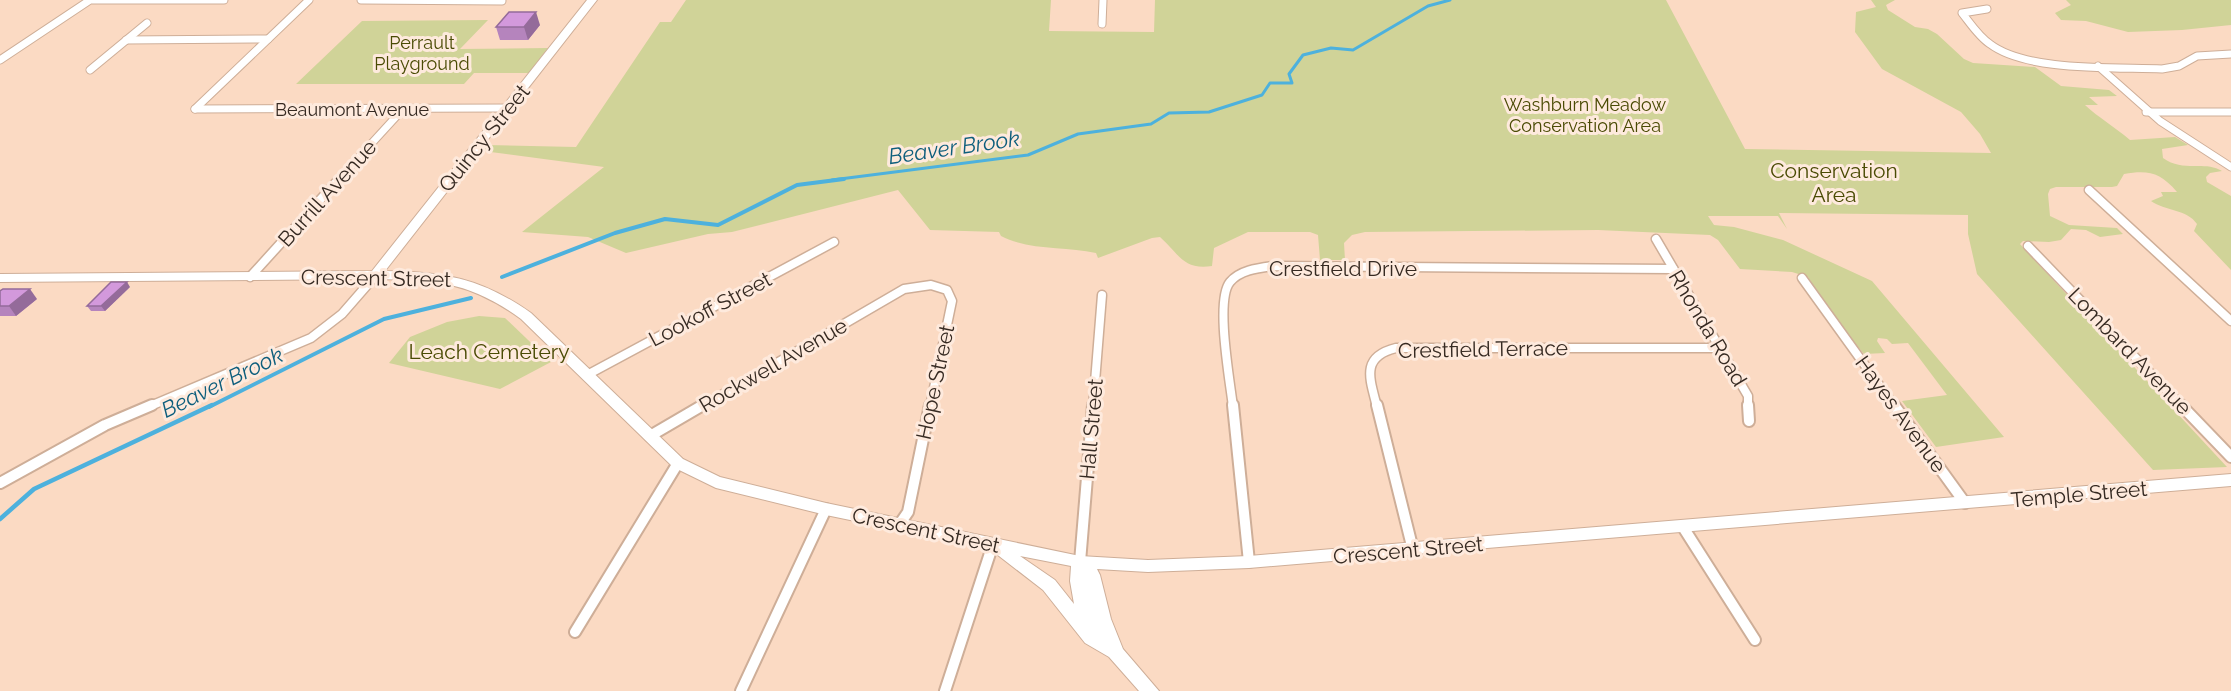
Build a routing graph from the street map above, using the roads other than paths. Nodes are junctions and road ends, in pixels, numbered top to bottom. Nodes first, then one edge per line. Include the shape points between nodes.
1 (90, 0) edge
2 (176, 0) edge
3 (224, 0) edge
4 (309, 0) edge
5 (360, 0) edge
6 (413, 0) edge
7 (592, 0) edge
8 (1102, 0) edge
9 (502, 1) edge
10 (1987, 9) dead end
11 (147, 23) dead end
12 (1102, 24) dead end
13 (268, 39) junction
14 (126, 40) junction
15 (2231, 54) edge
16 (0, 60) edge
17 (2098, 66) junction
18 (90, 70) dead end
19 (404, 108) junction
20 (509, 108) junction
21 (2146, 112) junction
22 (2231, 112) edge
23 (2231, 167) edge
24 (2088, 190) dead end
25 (1656, 239) dead end
26 (834, 242) dead end
27 (2028, 246) dead end
28 (1673, 269) junction
29 (376, 275) junction
30 (250, 277) junction
31 (0, 278) edge
32 (1802, 278) dead end
33 (897, 293) joint
34 (1102, 295) dead end
35 (2231, 321) edge
36 (1720, 348) junction
37 (587, 375) junction
38 (1749, 421) dead end
39 (650, 436) junction
40 (2231, 457) edge
41 (678, 463) junction
42 (2231, 480) edge
43 (0, 483) edge
44 (1965, 503) junction
45 (1927, 506) joint
46 (826, 509) junction
47 (899, 525) junction
48 (1683, 527) junction
49 (993, 544) junction
50 (1413, 550) junction
51 (1080, 562) junction
52 (1250, 562) junction
53 (575, 632) dead end
54 (1755, 640) dead end
55 (1116, 652) junction
56 (741, 691) edge
57 (945, 691) edge
58 (1149, 691) edge

1 - 2 street
1 - 16 street
2 - 3 street
4 - 13 street
5 - 6 street
6 - 9 street
7 - 20 main road, Quincy Street
8 - 12 street
10 - 17 street via 1962,13 1985,41 2000,51 2034,62
11 - 14 street
13 - 14 street
13 - 19 street, Beaumont Avenue via 195,110
14 - 18 street
15 - 17 street via 2197,56 2173,68
17 - 21 street
19 - 20 street, Beaumont Avenue
19 - 30 street, Burrill Avenue
20 - 29 main road, Quincy Street
21 - 22 street
21 - 23 street
24 - 35 street
25 - 28 street, Rhonda Road
26 - 37 street, Lookoff Street
27 - 40 street, Lombard Avenue
28 - 36 street, Rhonda Road
28 - 52 street, Crestfield Drive via 1273,266 1236,275 1223,289 1222,301
29 - 30 main road, Crescent Street
29 - 37 main road, Crescent Street via 466,281 489,290 526,316
29 - 43 street via 342,314 311,338 105,425
30 - 31 main road, Crescent Street
32 - 44 street, Hayes Avenue
33 - 39 street, Rockwell Avenue
33 - 47 street, Hope Street via 924,284 938,285 947,290 952,301 908,512
34 - 51 street, Hall Street
36 - 38 street, Rhonda Road via 1748,396
36 - 50 street, Crestfield Terrace via 1396,348 1375,355 1370,378
37 - 39 main road, Crescent Street
39 - 41 main road, Crescent Street
41 - 46 main road, Crescent Street via 716,482
41 - 53 street
42 - 44 main road, Temple Street
44 - 45 main road, Temple Street
45 - 48 main road, Crescent Street
46 - 47 main road, Crescent Street
46 - 56 street
47 - 49 main road, Crescent Street
48 - 50 main road, Crescent Street
48 - 54 street
49 - 51 main road, Crescent Street
49 - 55 main road via 1049,585 1092,638
49 - 57 street
50 - 52 main road, Crescent Street
51 - 52 main road, Crescent Street via 1148,566
51 - 55 main road via 1080,600 1090,623
55 - 58 main road

